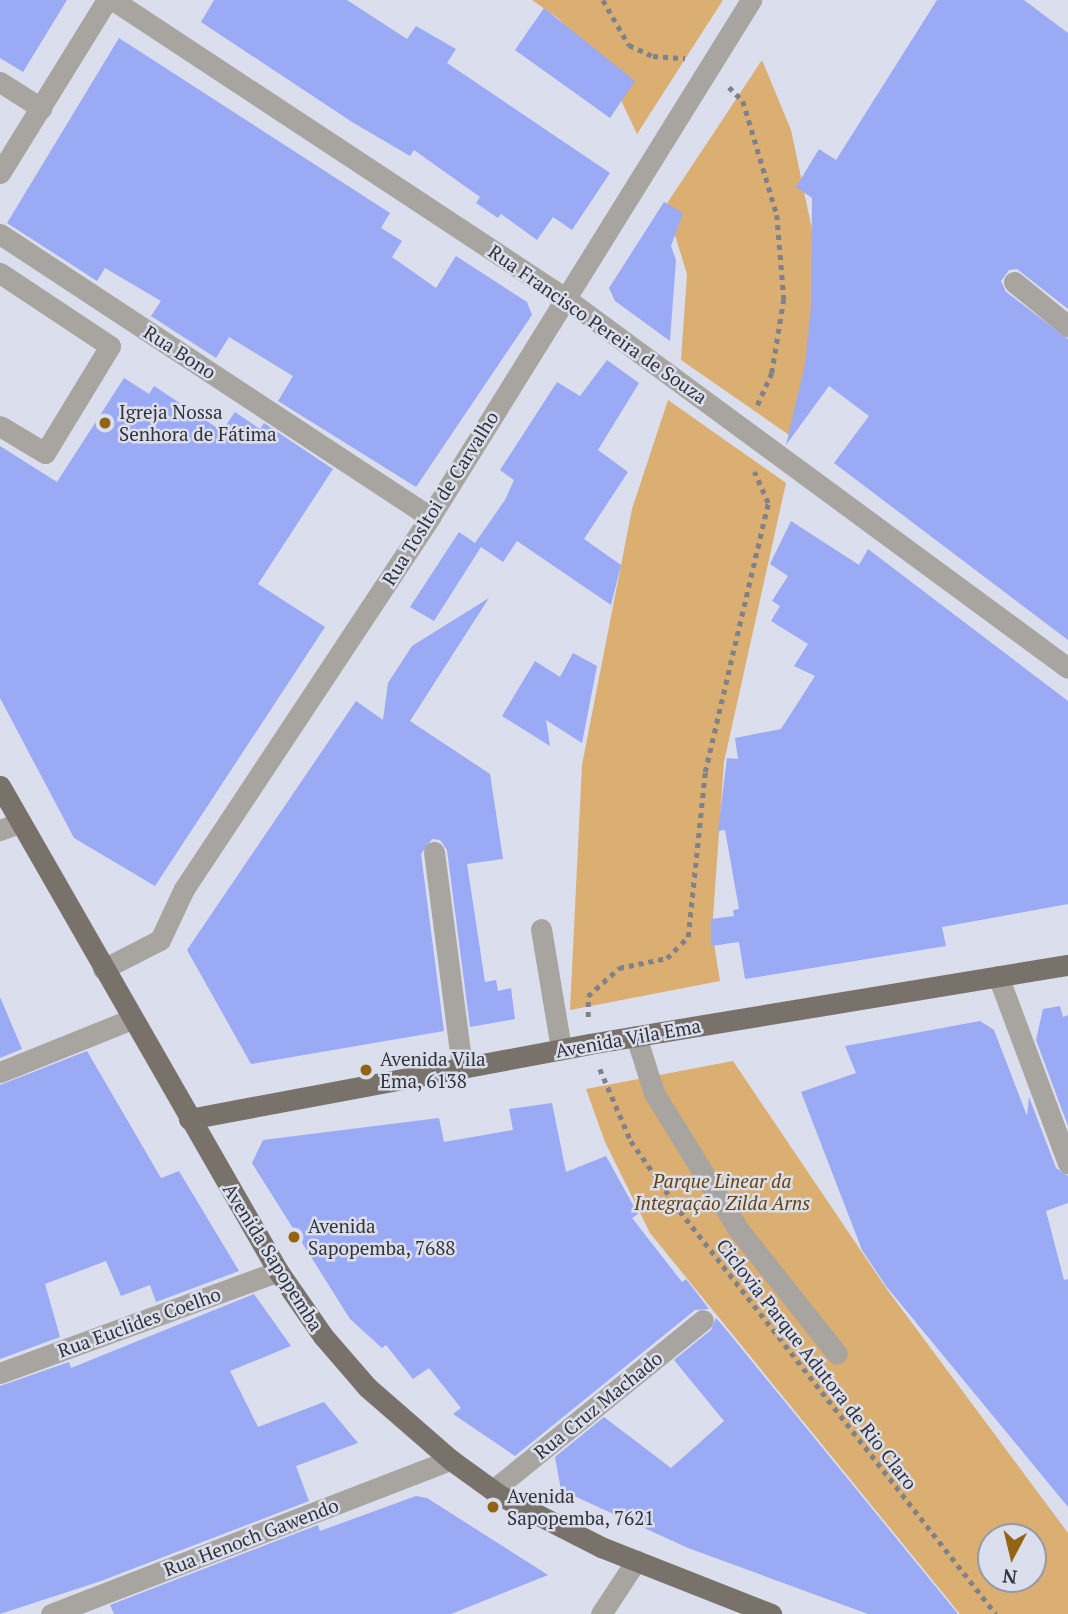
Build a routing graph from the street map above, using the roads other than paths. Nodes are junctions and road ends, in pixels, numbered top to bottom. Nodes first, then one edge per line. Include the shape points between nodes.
1 (107, 0) edge
2 (113, 0) edge
3 (751, 0) edge
4 (0, 82) edge
5 (41, 108) junction
6 (0, 173) edge
7 (0, 234) edge
8 (0, 273) edge
9 (1014, 282) dead end
10 (565, 298) junction
11 (127, 318) junction
12 (1068, 326) edge
13 (110, 345) junction
14 (0, 426) edge
15 (430, 517) junction
16 (1068, 668) edge
17 (0, 786) edge
18 (10, 827) edge
19 (434, 852) dead end
20 (541, 929) dead end
21 (1068, 965) edge
22 (103, 970) junction
23 (998, 976) junction
24 (132, 1019) junction
25 (636, 1036) junction
26 (561, 1049) junction
27 (462, 1068) junction
28 (0, 1072) edge
29 (189, 1119) junction
30 (1068, 1163) edge
31 (278, 1271) junction
32 (703, 1320) dead end
33 (837, 1354) dead end
34 (0, 1373) edge
35 (451, 1460) junction
36 (493, 1490) junction
37 (636, 1561) junction
38 (51, 1614) edge
39 (601, 1614) edge
40 (771, 1614) edge

1 - 5 street
2 - 10 street, Rua Francisco Pereira de Souza
3 - 10 street, Rua Tosltoi de Carvalho
4 - 5 street
5 - 6 street
7 - 11 street, Rua Bono
8 - 13 street
9 - 12 street
10 - 15 street, Rua Tosltoi de Carvalho
10 - 16 street, Rua Francisco Pereira de Souza
11 - 13 street
11 - 15 street, Rua Bono
13 - 14 street via 45,453
15 - 22 street, Rua Tosltoi de Carvalho via 184,889 160,940
17 - 18 main road, Avenida Sapopemba
18 - 22 main road, Avenida Sapopemba
19 - 27 street
20 - 26 street
21 - 23 main road, Avenida Vila Ema
22 - 24 main road, Avenida Sapopemba
23 - 25 main road, Avenida Vila Ema
23 - 30 street
24 - 28 street
24 - 29 main road, Avenida Sapopemba
25 - 26 main road, Avenida Vila Ema
25 - 33 street via 654,1093 738,1228
26 - 27 main road, Avenida Vila Ema
27 - 29 main road, Avenida Vila Ema
29 - 31 main road, Avenida Sapopemba
31 - 34 street, Rua Euclides Coelho
31 - 35 main road, Avenida Sapopemba via 323,1336 368,1387
32 - 36 street, Rua Cruz Machado
35 - 36 main road, Avenida Sapopemba
35 - 38 street, Rua Henoch Gawendo
36 - 37 main road, Avenida Sapopemba
37 - 39 street
37 - 40 main road, Avenida Sapopemba

